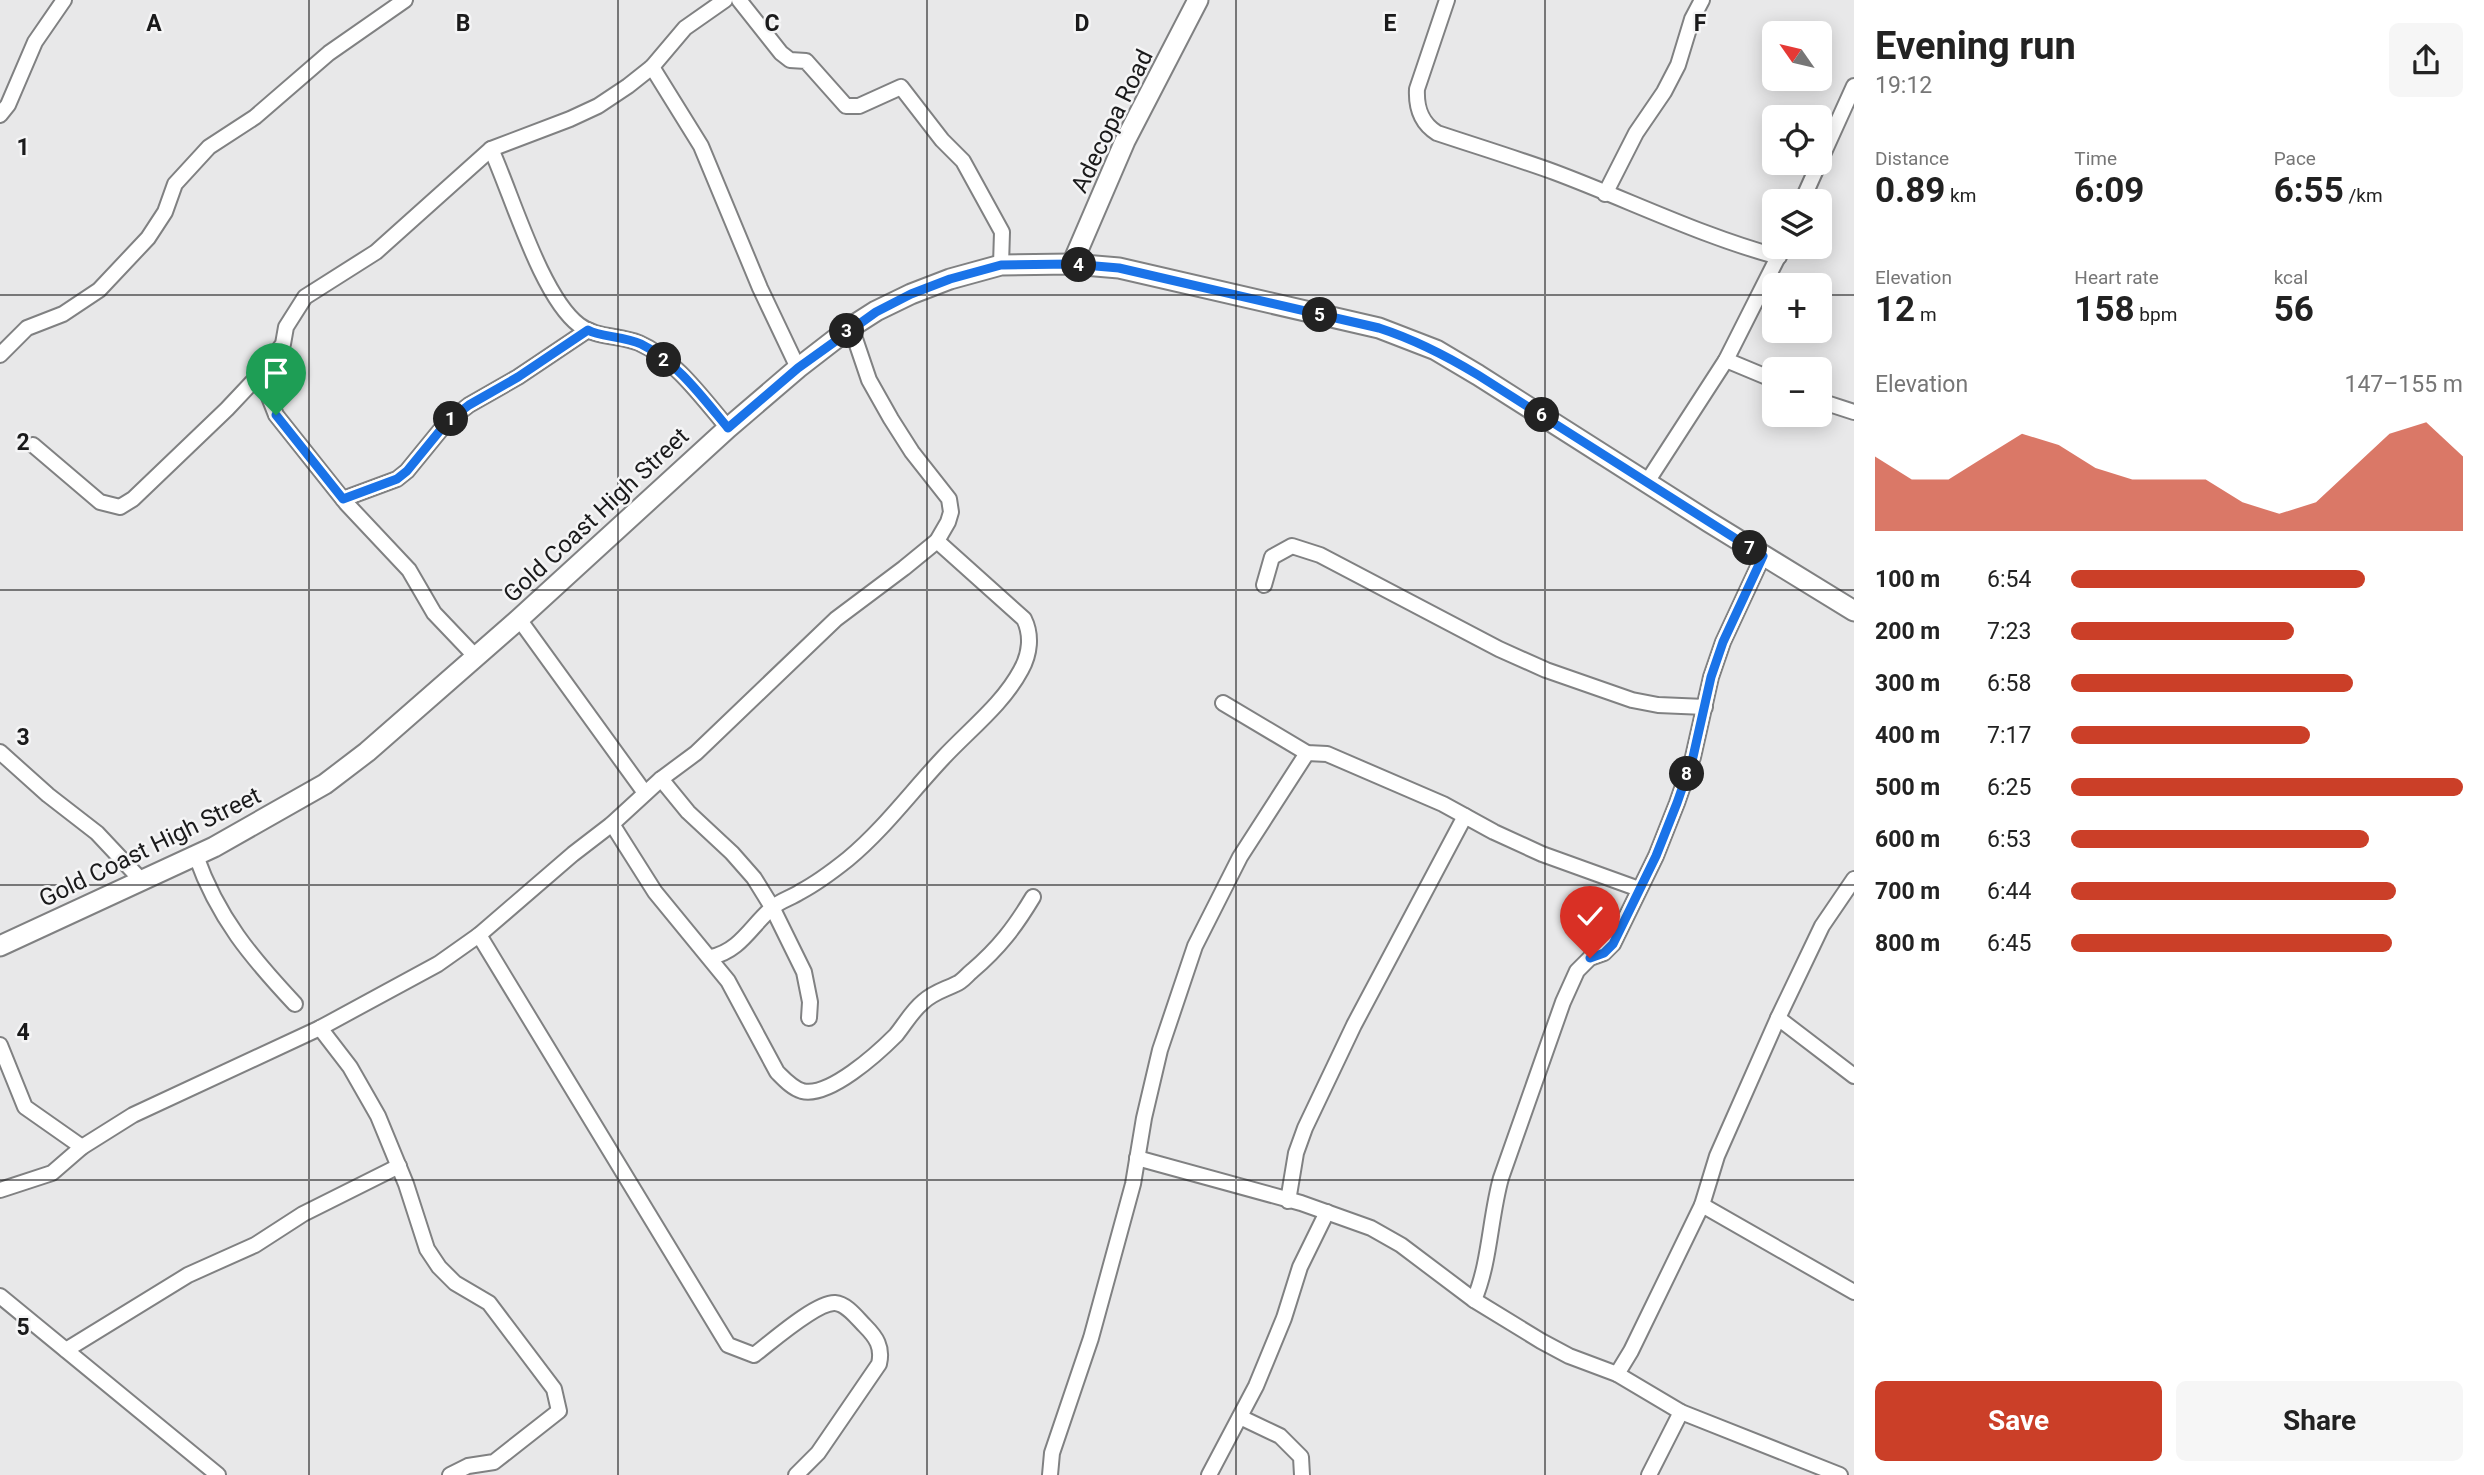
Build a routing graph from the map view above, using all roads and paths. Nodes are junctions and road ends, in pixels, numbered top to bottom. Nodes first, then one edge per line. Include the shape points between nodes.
1 (64, 0) edge
2 (405, 0) edge
3 (725, 0) edge
4 (740, 0) edge
5 (1198, 0) edge
6 (1447, 0) edge
7 (1702, 0) edge
8 (652, 67) junction
9 (1854, 86) edge
10 (0, 115) edge
11 (1832, 135) edge
12 (491, 149) junction
13 (1605, 194) junction
14 (1762, 249) edge
15 (1777, 259) edge
16 (1072, 264) junction
17 (1001, 265) junction
18 (851, 327) junction
19 (588, 330) junction
20 (0, 355) edge
21 (1726, 360) junction
22 (798, 368) junction
23 (260, 374) junction
24 (1762, 375) edge
25 (1832, 405) edge
26 (1854, 412) edge
27 (728, 428) junction
28 (33, 445) dead end
29 (1647, 482) junction
30 (343, 499) junction
31 (937, 541) junction
32 (1763, 556) junction
33 (1264, 585) dead end
34 (1854, 611) edge
35 (519, 619) junction
36 (475, 656) junction
37 (1223, 703) dead end
38 (1705, 707) junction
39 (0, 752) edge
40 (1307, 752) junction
41 (661, 779) junction
42 (645, 793) junction
43 (1465, 816) junction
44 (612, 824) junction
45 (196, 856) junction
46 (1854, 879) edge
47 (143, 882) junction
48 (1639, 889) junction
49 (1033, 897) dead end
50 (772, 907) junction
51 (479, 935) junction
52 (0, 946) edge
53 (710, 957) junction
54 (295, 1004) dead end
55 (809, 1018) dead end
56 (1778, 1018) junction
57 (320, 1028) junction
58 (0, 1045) edge
59 (1854, 1076) edge
60 (82, 1147) junction
61 (1137, 1158) junction
62 (399, 1166) junction
63 (0, 1190) edge
64 (1288, 1201) junction
65 (1702, 1205) junction
66 (1327, 1212) junction
67 (1854, 1292) edge
68 (0, 1296) edge
69 (1474, 1300) junction
70 (66, 1350) junction
71 (1617, 1374) junction
72 (1681, 1412) junction
73 (1240, 1417) junction
74 (218, 1475) edge
75 (450, 1475) edge
76 (796, 1475) edge
77 (1050, 1475) edge
78 (1209, 1475) edge
79 (1302, 1475) edge
80 (1649, 1475) edge
81 (1840, 1475) edge

1 - 10 street via 35,42
2 - 20 street via 209,147 175,184 165,212 148,238 99,290 63,314 27,328
3 - 8 street via 685,28
4 - 17 street via 781,53 790,60 806,61 846,106 859,106 901,87 963,161 1002,232
5 - 16 street, Adecopa Road via 1125,141
6 - 13 street via 1417,89 1416,103 1427,127
7 - 13 street via 1678,65
8 - 12 street via 598,106
8 - 22 street via 701,146
9 - 11 street
12 - 19 street via 555,296 579,326
12 - 23 street via 376,252 305,298 286,327 283,344
13 - 14 street via 1740,246
15 - 21 street
16 - 17 street, Gold Coast High Street
16 - 29 street, Gold Coast High Street via 1119,268 1408,338 1436,349
17 - 18 street, Gold Coast High Street via 911,294
18 - 22 street, Gold Coast High Street
18 - 31 street via 869,380 891,419 949,499 951,512
19 - 27 street via 652,351 687,380
19 - 30 street via 447,422 397,479
21 - 24 street
21 - 29 street
22 - 27 street, Gold Coast High Street
23 - 28 street via 120,507 100,502
23 - 30 street via 276,415
25 - 26 street
27 - 35 street, Gold Coast High Street
29 - 32 street, Gold Coast High Street
30 - 36 street via 410,570 434,613
31 - 41 street via 836,619 695,753
31 - 50 street via 1024,619 1030,630 1023,666 1013,684 857,851 817,882
32 - 34 street, Gold Coast High Street
32 - 38 street via 1723,642
33 - 38 street via 1272,557 1292,546 1320,555 1546,670 1632,700
35 - 36 street, Gold Coast High Street
35 - 42 street
36 - 45 street, Gold Coast High Street via 325,784
37 - 40 street
38 - 48 street via 1685,780
39 - 47 street via 97,832
40 - 43 street via 1327,754
40 - 61 street via 1240,858 1195,946 1160,1051
41 - 42 street
41 - 50 street via 747,869
42 - 44 street
43 - 48 street via 1542,854
43 - 64 street via 1305,1128
44 - 51 street
44 - 53 street via 655,892
45 - 47 street, Gold Coast High Street
45 - 54 street via 223,915 255,961
46 - 56 street via 1822,926
47 - 52 street, Gold Coast High Street
48 - 69 street via 1613,944 1577,971 1563,1002 1501,1178
49 - 53 street via 992,954 957,984 930,996 897,1034 841,1081 817,1091 798,1090 777,1072
50 - 53 street via 745,938
50 - 55 street via 804,972
51 - 57 street via 393,990
51 - 76 street via 728,1345 754,1355 804,1317 835,1303 873,1334 880,1348 879,1363 818,1453
56 - 59 street
56 - 65 street via 1717,1156
57 - 60 street via 159,1101
57 - 62 street via 350,1067
58 - 60 street via 25,1107
60 - 63 street via 52,1173
61 - 64 street
61 - 77 street via 1106,1287 1052,1453
62 - 70 street via 303,1214 256,1245 188,1275
62 - 75 street via 428,1249 439,1267 454,1283 489,1303 554,1389 559,1411 494,1462 468,1466
64 - 66 street
65 - 67 street
65 - 71 street
66 - 69 street via 1391,1238
66 - 73 street
68 - 70 street
69 - 71 street via 1541,1342
70 - 74 street
71 - 72 street
72 - 80 street
72 - 81 street
73 - 78 street
73 - 79 street via 1280,1436 1301,1457

